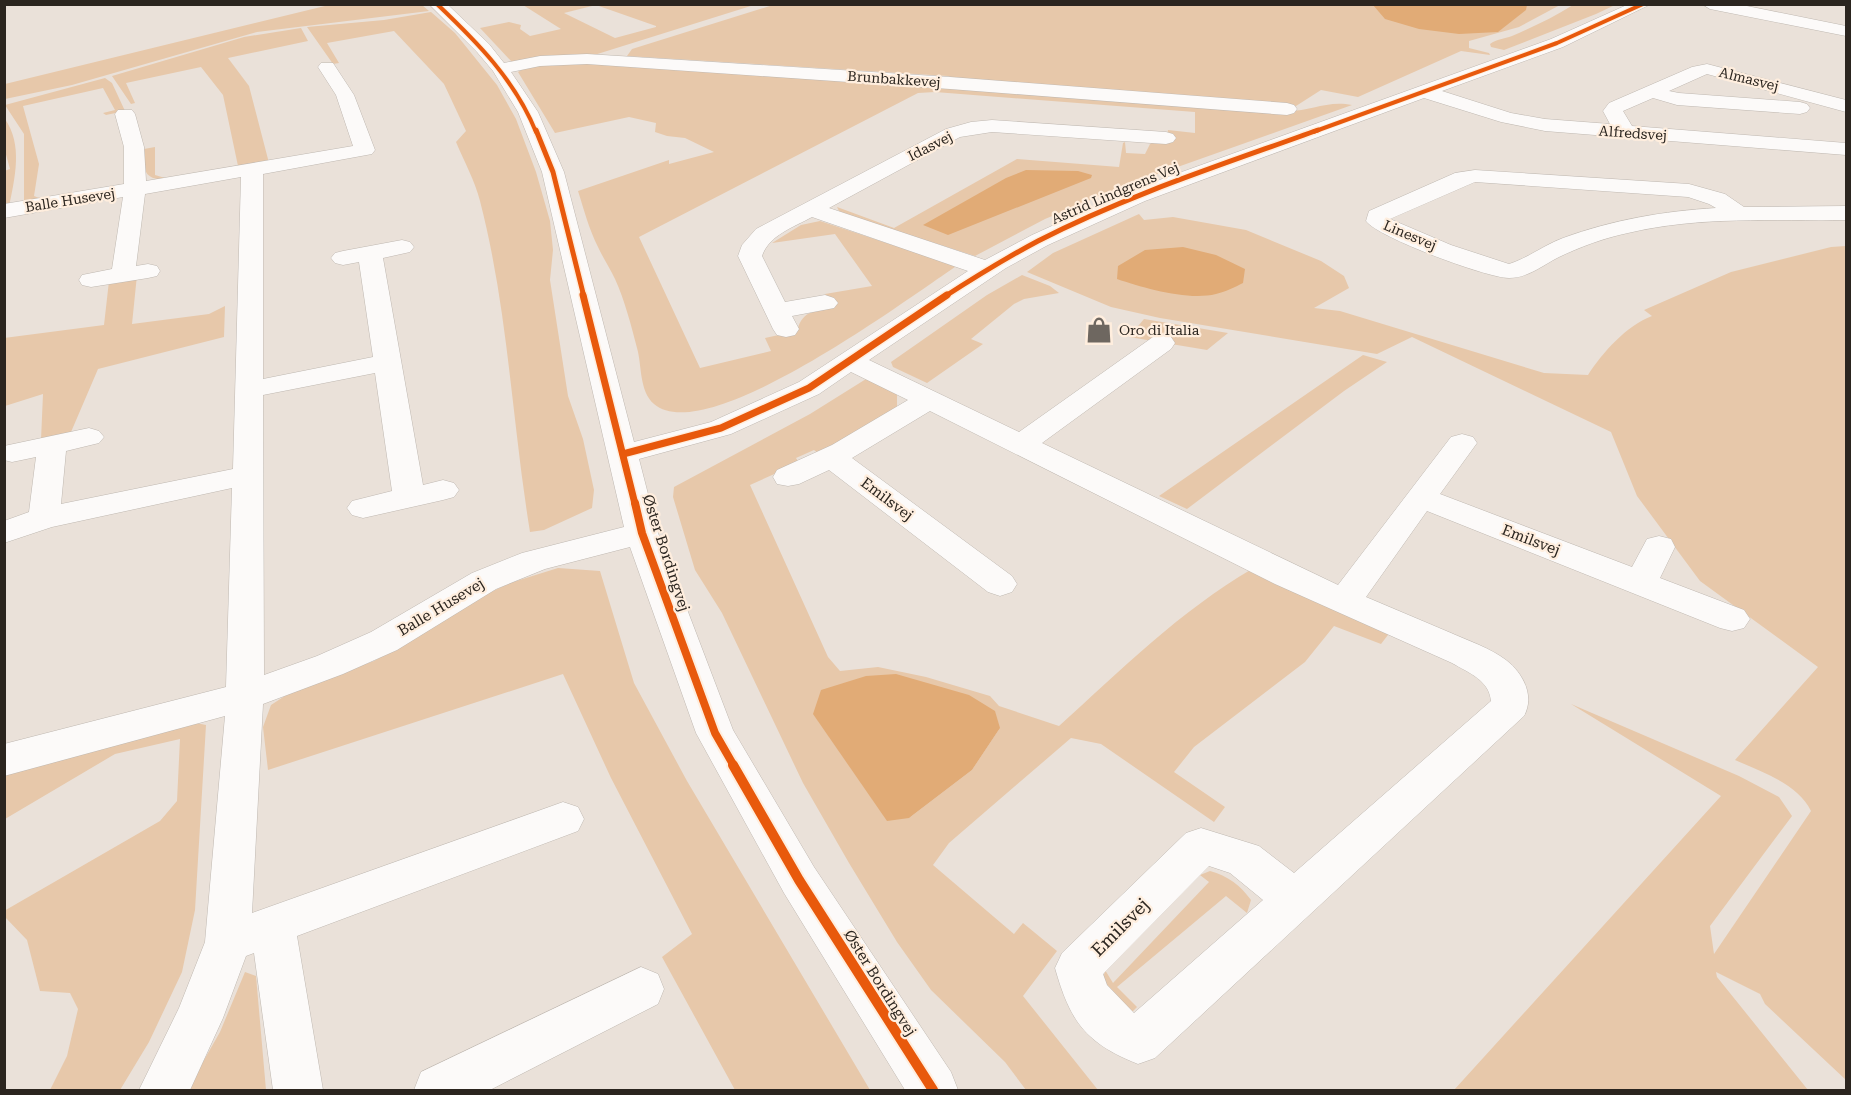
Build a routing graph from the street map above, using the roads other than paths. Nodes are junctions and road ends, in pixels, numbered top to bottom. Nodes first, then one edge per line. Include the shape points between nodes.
1 (437, 4) edge
2 (1643, 4) edge
3 (1710, 4) edge
4 (1846, 32) edge
5 (327, 67) dead end
6 (500, 69) junction
7 (1424, 92) junction
8 (1654, 92) junction
9 (1846, 106) edge
10 (1287, 109) dead end
11 (148, 110) dead end
12 (1627, 133) junction
13 (1166, 138) dead end
14 (1845, 150) edge
15 (252, 169) junction
16 (135, 189) junction
17 (810, 210) junction
18 (4, 211) edge
19 (1738, 213) junction
20 (1846, 213) edge
21 (402, 247) dead end
22 (987, 269) junction
23 (147, 271) dead end
24 (123, 274) junction
25 (91, 280) dead end
26 (825, 303) dead end
27 (1162, 343) dead end
28 (850, 360) junction
29 (387, 362) junction
30 (248, 390) junction
31 (929, 399) junction
32 (89, 437) dead end
33 (1462, 443) dead end
34 (1022, 444) junction
35 (52, 445) junction
36 (12, 453) dead end
37 (623, 454) junction
38 (832, 458) junction
39 (248, 475) junction
40 (788, 477) dead end
41 (442, 489) dead end
42 (409, 497) junction
43 (1420, 497) junction
44 (363, 508) dead end
45 (44, 518) junction
46 (4, 533) edge
47 (642, 533) junction
48 (1659, 547) dead end
49 (1000, 584) dead end
50 (1641, 584) junction
51 (1344, 600) junction
52 (1732, 619) dead end
53 (245, 696) junction
54 (4, 760) edge
55 (563, 819) dead end
56 (1295, 900) junction
57 (273, 925) junction
58 (228, 942) junction
59 (641, 989) dead end
60 (164, 1090) edge
61 (298, 1090) edge
62 (440, 1090) edge
63 (933, 1090) edge

1 - 6 street, Øster Bordingvej
2 - 7 street, Astrid Lindgrens Vej via 1566,39
3 - 4 street
5 - 15 street, Balle Husevej via 345,95 365,150
6 - 10 street, Brunbakkevej via 540,61 586,59
6 - 37 street, Øster Bordingvej via 528,112 554,172
7 - 12 street, Alfredsvej via 1508,118
7 - 22 street, Astrid Lindgrens Vej via 1137,196
8 - 9 street, Almasvej via 1677,99 1835,110
8 - 9 street, Almasvej via 1707,69
8 - 12 street, Almasvej via 1613,111
11 - 16 street, Balle Husevej via 117,116 134,147
12 - 14 street, Alfredsvej
13 - 17 street, Idasvej via 1134,144 1002,126 972,128 953,133
15 - 16 street, Balle Husevej
15 - 30 street
16 - 18 street, Balle Husevej
16 - 24 street, Balle Husevej
17 - 22 street
17 - 26 street, Idasvej via 764,234 750,256 781,320
19 - 19 street, Linesvej via 1627,226 1551,252 1510,271 1474,261 1377,221 1377,216 1475,176 1689,191 1717,199
19 - 20 street, Linesvej
21 - 29 street via 357,255
22 - 28 street, Astrid Lindgrens Vej
23 - 24 street
24 - 25 street
27 - 34 street
28 - 31 street, Emilsvej
28 - 37 street, Astrid Lindgrens Vej via 809,388 721,428
29 - 30 street
29 - 42 street
30 - 39 street
31 - 34 street, Emilsvej
31 - 38 street
32 - 35 street
33 - 43 street
34 - 51 street, Emilsvej via 1287,576
35 - 36 street
35 - 45 street
37 - 47 street, Øster Bordingvej
38 - 40 street
38 - 49 street, Emilsvej
39 - 45 street
39 - 53 street
41 - 42 street
42 - 44 street
43 - 50 street, Emilsvej
43 - 51 street
45 - 46 street
47 - 53 street, Balle Husevej via 524,565 484,581 384,641
47 - 63 street, Øster Bordingvej via 715,733 799,880
48 - 50 street
50 - 52 street, Emilsvej
51 - 56 street, Emilsvej via 1493,670 1508,686 1511,706
53 - 54 street, Balle Husevej
53 - 58 street
55 - 57 street
56 - 56 street, Emilsvej via 1138,1041 1118,1031 1087,998 1078,968 1201,846 1244,860
57 - 58 street
57 - 61 street
58 - 60 street via 199,1018
59 - 62 street

